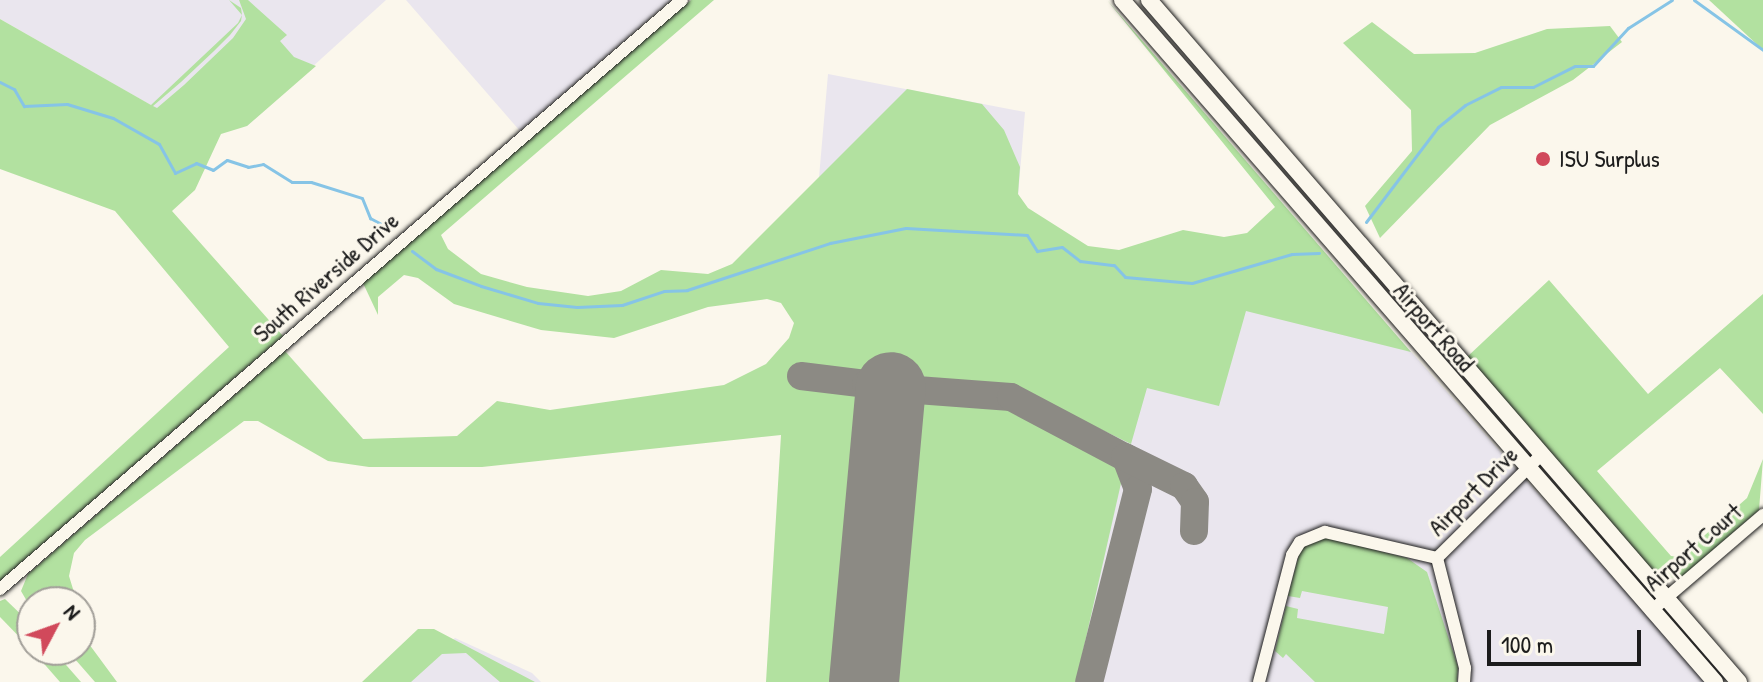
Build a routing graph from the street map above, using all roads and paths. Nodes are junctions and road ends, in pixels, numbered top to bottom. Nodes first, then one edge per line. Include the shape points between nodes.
1 (682, 0) edge
2 (1122, 0) edge
3 (1149, 0) edge
4 (1541, 455) junction
5 (1526, 469) junction
6 (1763, 515) edge
7 (1437, 558) junction
8 (0, 589) edge
9 (1666, 598) junction
10 (1651, 611) junction
11 (1259, 682) edge
12 (1464, 682) edge
13 (1715, 682) edge
14 (1739, 682) edge

1 - 8 street, South Riverside Drive
2 - 5 main road, Airport Road
3 - 4 main road, Airport Road
4 - 5 street, Airport Drive
4 - 9 main road, Airport Road
5 - 7 street, Airport Drive
5 - 10 main road, Airport Road
6 - 9 street, Airport Court
7 - 11 street, Airport Drive via 1325,532 1300,542
7 - 12 street, Airport Drive
9 - 10 street, Airport Court
9 - 14 main road, Airport Road
10 - 13 main road, Airport Road

